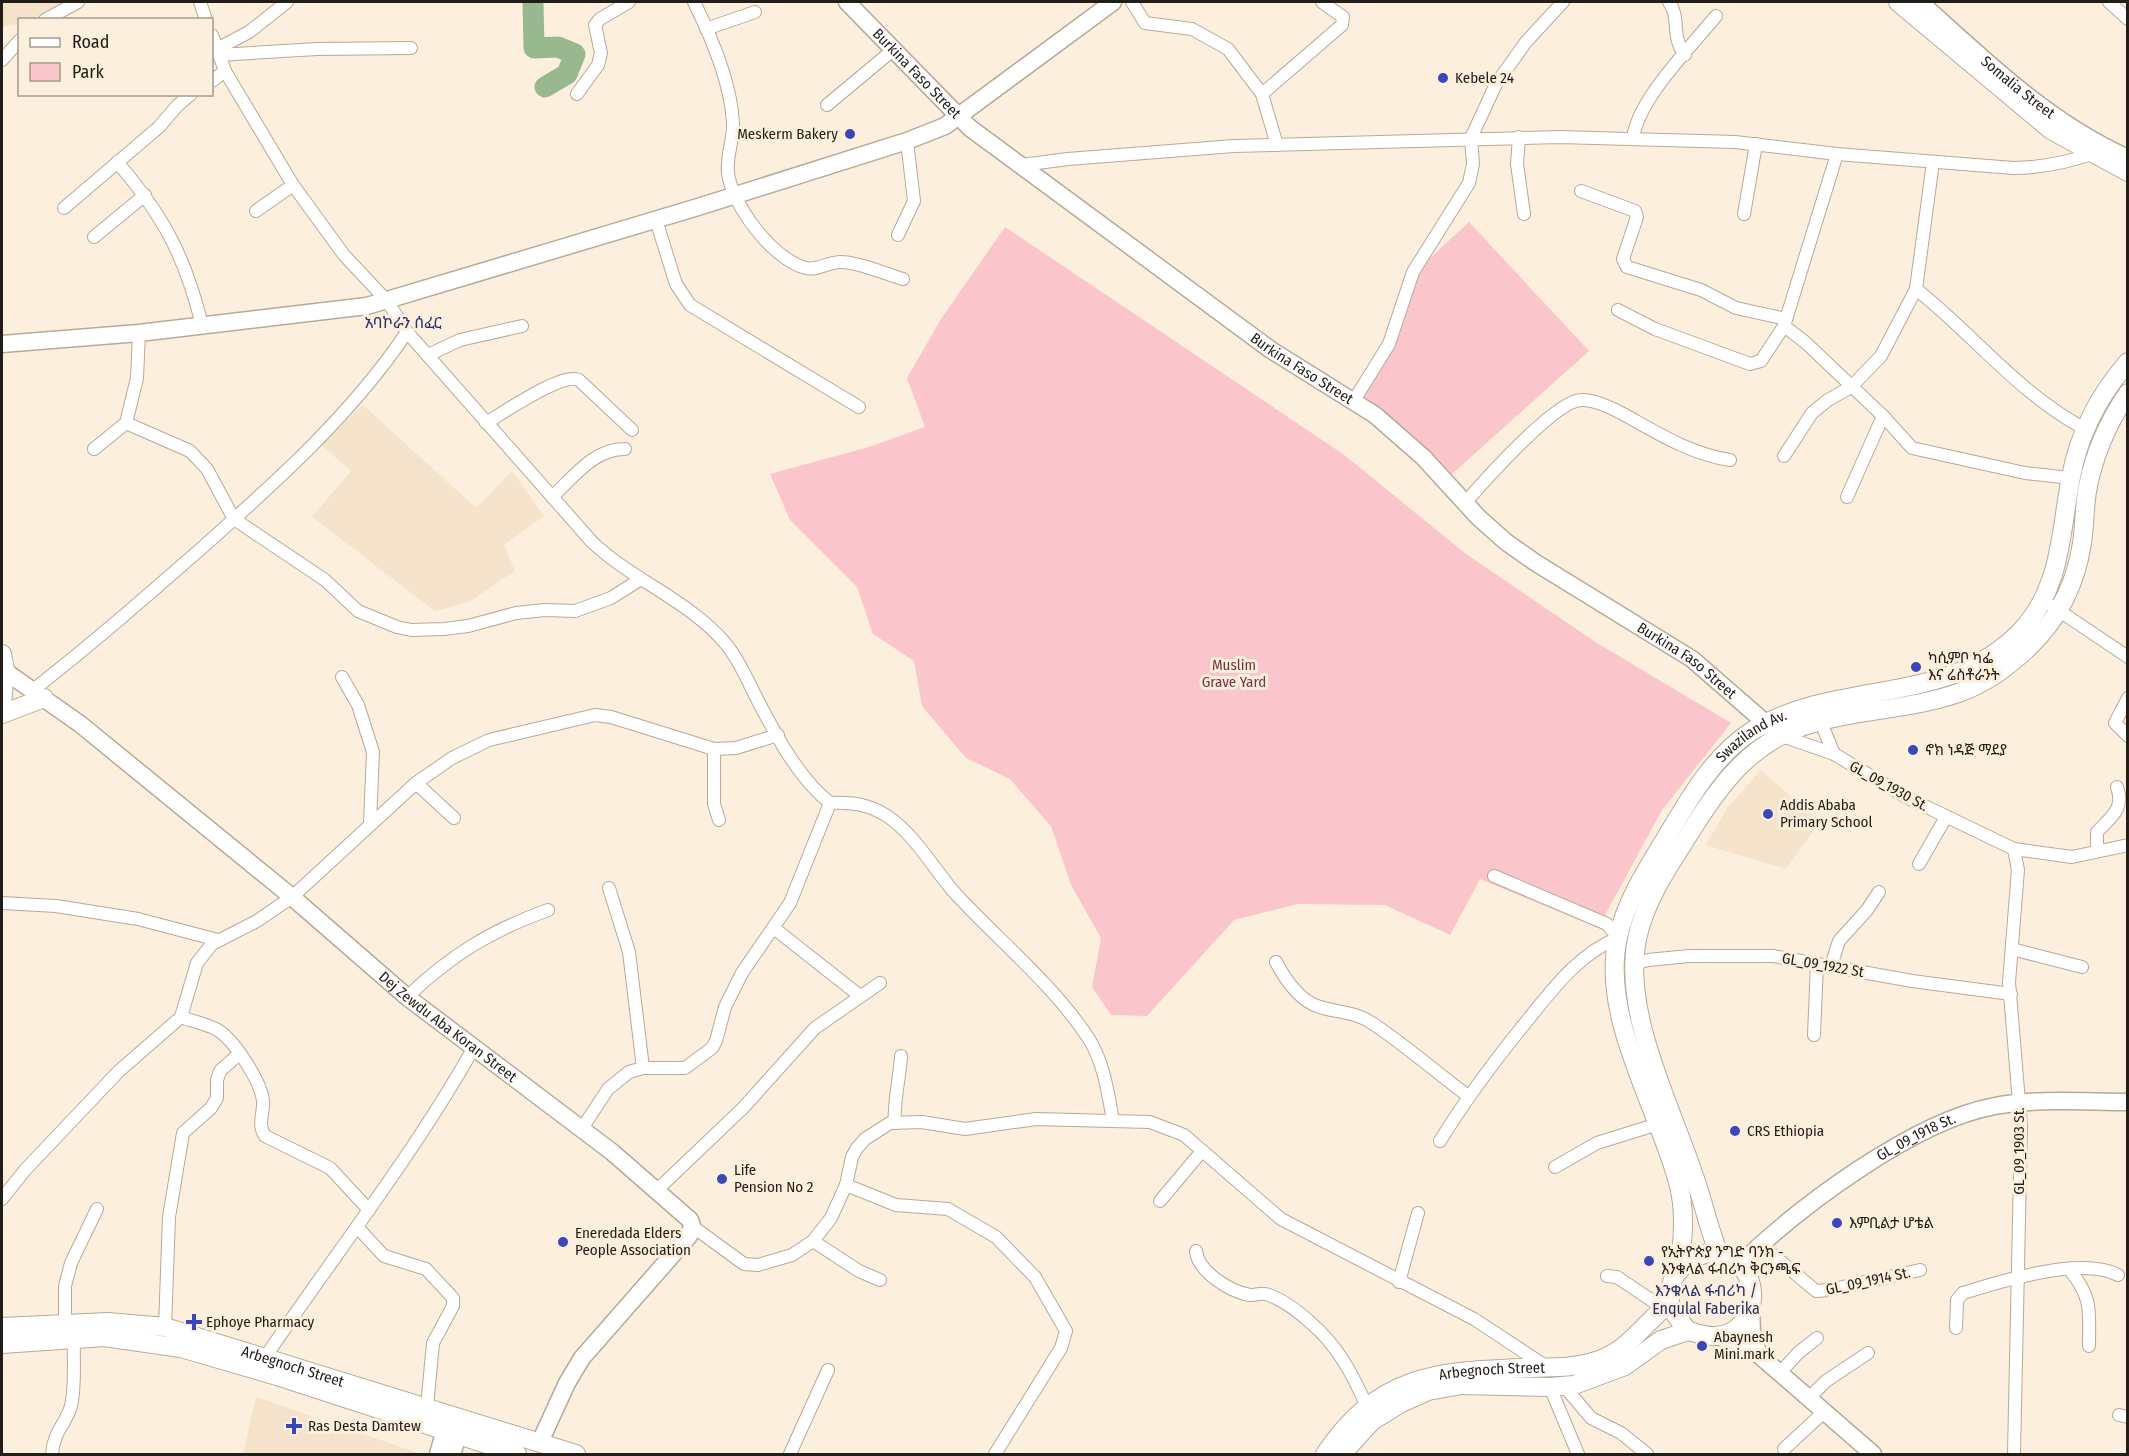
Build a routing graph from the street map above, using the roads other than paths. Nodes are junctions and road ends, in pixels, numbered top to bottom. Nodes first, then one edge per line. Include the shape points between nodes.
1 (78, 2) edge
2 (200, 2) edge
3 (287, 2) edge
4 (630, 2) edge
5 (694, 2) edge
6 (847, 2) edge
7 (1110, 2) edge
8 (1132, 2) edge
9 (1322, 2) edge
10 (1563, 2) edge
11 (1669, 2) edge
12 (1898, 2) edge
13 (1920, 2) edge
14 (2109, 2) edge
15 (755, 12) dead end
16 (1716, 16) dead end
17 (49, 18) edge
18 (205, 18) edge
19 (2127, 19) edge
20 (706, 29) junction
21 (213, 38) edge
22 (18, 42) edge
23 (411, 48) dead end
24 (893, 50) junction
25 (218, 52) junction
26 (1685, 55) junction
27 (2, 60) edge
28 (225, 71) junction
29 (213, 80) edge
30 (577, 94) dead end
31 (1262, 94) junction
32 (189, 96) edge
33 (827, 105) dead end
34 (959, 118) junction
35 (1519, 137) junction
36 (1470, 138) junction
37 (1633, 139) junction
38 (907, 141) junction
39 (1755, 144) junction
40 (1277, 146) junction
41 (2101, 151) junction
42 (1837, 154) junction
43 (2127, 158) edge
44 (117, 162) junction
45 (1933, 162) junction
46 (1022, 165) junction
47 (2127, 172) edge
48 (293, 185) junction
49 (1581, 191) dead end
50 (145, 195) junction
51 (735, 195) junction
52 (64, 208) dead end
53 (256, 212) dead end
54 (1524, 214) dead end
55 (1744, 214) dead end
56 (656, 220) junction
57 (898, 235) dead end
58 (94, 237) dead end
59 (903, 279) dead end
60 (1916, 289) junction
61 (387, 301) junction
62 (1618, 310) dead end
63 (1785, 323) junction
64 (202, 325) junction
65 (522, 326) dead end
66 (407, 332) junction
67 (139, 333) junction
68 (2, 344) edge
69 (428, 355) junction
70 (2127, 362) edge
71 (1851, 387) junction
72 (2127, 393) edge
73 (1353, 402) junction
74 (859, 407) dead end
75 (1883, 416) junction
76 (126, 423) junction
77 (486, 423) junction
78 (2085, 429) junction
79 (632, 430) dead end
80 (94, 449) dead end
81 (625, 449) dead end
82 (1785, 456) dead end
83 (1730, 460) dead end
84 (2071, 478) junction
85 (552, 497) junction
86 (1847, 497) dead end
87 (1465, 503) junction
88 (234, 519) junction
89 (641, 579) junction
90 (2051, 605) junction
91 (2127, 657) edge
92 (3, 664) edge
93 (342, 677) dead end
94 (39, 694) junction
95 (2127, 698) edge
96 (2, 705) edge
97 (2, 714) edge
98 (1820, 720) junction
99 (1773, 729) junction
100 (778, 735) junction
101 (2127, 736) edge
102 (714, 749) junction
103 (1834, 754) junction
104 (416, 783) junction
105 (2117, 787) dead end
106 (830, 803) junction
107 (454, 818) dead end
108 (1946, 818) junction
109 (719, 820) dead end
110 (370, 823) junction
111 (2127, 845) edge
112 (2014, 849) junction
113 (2097, 852) junction
114 (1919, 864) dead end
115 (1494, 876) dead end
116 (609, 888) dead end
117 (1879, 892) dead end
118 (292, 897) junction
119 (2, 903) edge
120 (548, 910) dead end
121 (775, 929) junction
122 (1618, 938) junction
123 (215, 942) junction
124 (2013, 949) junction
125 (1276, 962) dead end
126 (1634, 964) junction
127 (1817, 964) junction
128 (1831, 966) junction
129 (2082, 968) dead end
130 (880, 983) dead end
131 (2010, 994) junction
132 (860, 996) junction
133 (406, 998) junction
134 (181, 1017) junction
135 (1814, 1035) dead end
136 (473, 1049) junction
137 (239, 1054) junction
138 (901, 1056) dead end
139 (643, 1068) junction
140 (1467, 1096) junction
141 (2020, 1102) junction
142 (2127, 1102) edge
143 (1113, 1121) junction
144 (895, 1123) junction
145 (1658, 1124) junction
146 (581, 1130) junction
147 (1440, 1141) dead end
148 (1202, 1151) junction
149 (1555, 1167) dead end
150 (846, 1185) junction
151 (657, 1190) junction
152 (2, 1199) edge
153 (1160, 1201) dead end
154 (97, 1209) dead end
155 (369, 1210) junction
156 (1418, 1213) dead end
157 (692, 1226) junction
158 (358, 1228) junction
159 (813, 1241) junction
160 (1760, 1244) junction
161 (1196, 1251) dead end
162 (1719, 1254) junction
163 (1740, 1264) junction
164 (1679, 1270) junction
165 (1920, 1270) dead end
166 (2070, 1270) junction
167 (2118, 1275) dead end
168 (1607, 1276) dead end
169 (2017, 1276) junction
170 (880, 1280) dead end
171 (1399, 1282) junction
172 (1666, 1305) junction
173 (1751, 1307) junction
174 (65, 1322) junction
175 (2, 1327) edge
176 (165, 1327) junction
177 (1956, 1328) dead end
178 (1688, 1331) junction
179 (1717, 1336) junction
180 (1817, 1338) dead end
181 (74, 1339) junction
182 (2, 1344) edge
183 (2089, 1346) dead end
184 (1868, 1353) dead end
185 (1759, 1355) junction
186 (266, 1356) junction
187 (828, 1370) dead end
188 (1779, 1374) junction
189 (1555, 1381) junction
190 (1808, 1399) junction
191 (427, 1407) junction
192 (1366, 1407) junction
193 (1824, 1412) junction
194 (453, 1426) junction
195 (540, 1442) junction
196 (1784, 1449) dead end
197 (1868, 1453) edge
198 (52, 1455) edge
199 (438, 1455) edge
200 (452, 1455) edge
201 (517, 1455) edge
202 (576, 1455) edge
203 (790, 1455) edge
204 (995, 1455) edge
205 (1324, 1455) edge
206 (1342, 1455) edge
207 (1578, 1455) edge
208 (1647, 1455) edge
209 (2014, 1455) edge

1 - 17 street
2 - 18 street
3 - 25 street
4 - 30 street via 595,25 601,53
5 - 20 street
6 - 24 main road, Burkina Faso Street
7 - 34 main road
8 - 31 street via 1146,24 1192,29 1217,42 1236,57
9 - 31 street via 1343,17 1342,25
10 - 36 street via 1504,71
11 - 26 street via 1674,11 1677,44
12 - 41 main road via 2051,130
13 - 41 main road, Somalia Street via 2032,101
14 - 19 street
15 - 20 street
16 - 26 street
20 - 51 street via 718,56 733,123 727,171
21 - 25 street
22 - 27 street
23 - 25 street
24 - 33 street
24 - 34 main road, Burkina Faso Street
25 - 28 street
26 - 37 street via 1640,112
28 - 29 street
28 - 48 street
31 - 40 street
32 - 44 street
34 - 38 main road
34 - 46 main road, Burkina Faso Street
35 - 36 street
35 - 37 street
35 - 54 street via 1517,164
36 - 40 street
36 - 73 street via 1473,164 1469,183 1413,272 1389,344
37 - 39 street
38 - 51 main road
38 - 57 street via 914,201
39 - 42 street
39 - 55 street
40 - 46 street via 1149,152
41 - 43 main road, Somalia Street
41 - 45 street via 2040,168
41 - 47 main road
42 - 45 street
42 - 63 street
44 - 50 street
44 - 52 street
45 - 60 street
46 - 73 main road, Burkina Faso Street via 1271,350
48 - 53 street
48 - 61 street via 344,255
49 - 63 street via 1635,211 1623,259 1627,267 1701,290 1736,308
50 - 58 street
50 - 64 street via 164,222 185,267
51 - 56 main road
51 - 59 street via 760,234 784,258 812,268 850,262
56 - 61 main road
56 - 74 street via 676,284 690,305
60 - 71 street via 1881,356
60 - 78 street via 1999,366
61 - 64 main road
61 - 66 street
62 - 63 street via 1655,329 1754,364 1764,359
63 - 71 street
64 - 67 main road
65 - 69 street via 460,340
66 - 69 street
66 - 88 street via 359,396 282,476
67 - 68 main road
67 - 76 street via 137,378
69 - 77 street
70 - 78 main road, Swaziland Av.
71 - 75 street
71 - 82 street via 1812,413
72 - 90 main road, Swaziland Av. via 2107,426 2095,460 2071,586
73 - 87 main road, Burkina Faso Street via 1410,445
75 - 84 street via 1906,443 1920,452
75 - 86 street
76 - 80 street
76 - 88 street via 200,459
77 - 79 street via 543,389 571,378 579,380
77 - 85 street
78 - 84 main road, Swaziland Av.
81 - 85 street via 598,456
83 - 87 street via 1709,457 1622,413 1582,400 1557,410
84 - 90 main road, Swaziland Av.
85 - 89 street via 601,550
87 - 99 main road, Burkina Faso Street via 1523,555 1692,659
88 - 89 street via 325,580 358,611 411,630 468,626 545,610 575,610 611,598
88 - 94 street
89 - 100 street via 716,633 740,664
90 - 91 street
90 - 98 main road, Swaziland Av. via 2026,650 1978,685 1957,694
90 - 99 main road, Swaziland Av. via 2033,617 2009,643 1968,670 1918,686 1822,703
92 - 94 main road, Dej Zewdu Aba Koran Street
92 - 96 main road
93 - 110 street via 358,705 373,752
94 - 97 main road
94 - 118 main road, Dej Zewdu Aba Koran Street
95 - 101 street via 2115,723
98 - 99 main road, Swaziland Av.
98 - 103 street
99 - 103 street, GL_09_1930 St.
99 - 122 main road, Swaziland Av. via 1753,731 1726,752 1692,794 1642,878
99 - 126 main road, Swaziland Av. via 1707,804 1645,914
100 - 102 street via 736,748
100 - 106 street via 816,792
102 - 104 street via 595,715 489,740 452,758
102 - 109 street via 714,804
103 - 108 street, GL_09_1930 St.
104 - 107 street
104 - 110 street
105 - 113 street via 2118,809 2097,832
106 - 121 street via 790,903
106 - 143 street via 866,806 889,818 1044,985 1095,1050
108 - 112 street, GL_09_1930 St.
108 - 114 street, GL_09_1930 St.
110 - 118 street
111 - 113 street, GL_09_1930 St.
112 - 113 street, GL_09_1930 St. via 2072,857
112 - 124 street, GL_09_1903 St. via 2018,870
115 - 122 street via 1607,924
116 - 139 street via 629,952
117 - 128 street via 1839,941
118 - 123 street via 257,921
118 - 133 main road, Dej Zewdu Aba Koran Street
119 - 123 street via 56,906 138,919
120 - 133 street via 479,939
121 - 132 street
121 - 139 street via 733,991 712,1048 685,1068
122 - 140 street via 1596,949 1558,983
122 - 145 main road, Swaziland Av. via 1616,974 1621,1014
123 - 134 street via 197,963
124 - 129 street
124 - 131 street, GL_09_1903 St.
125 - 140 street via 1284,977 1309,1002 1344,1010 1370,1022
126 - 127 street, GL_09_1922 St via 1666,958 1752,954
126 - 162 main road, Swaziland Av. via 1638,1012
127 - 128 street, GL_09_1922 St
127 - 135 street
128 - 131 street, GL_09_1922 St
130 - 132 street
131 - 141 street, GL_09_1903 St.
132 - 151 street via 815,1028 743,1108
133 - 136 main road, Dej Zewdu Aba Koran Street
134 - 137 street via 216,1029
134 - 152 street via 119,1071 24,1170
136 - 146 main road, Dej Zewdu Aba Koran Street
136 - 155 street
137 - 155 street via 262,1092 260,1128 265,1136 330,1168
137 - 176 street via 220,1071 212,1108 183,1133 169,1217
138 - 144 street
139 - 146 street via 635,1068 617,1079
140 - 147 street
141 - 142 main road, GL_09_1918 St.
141 - 160 main road, GL_09_1918 St. via 1977,1110 1905,1141
141 - 169 street, GL_09_1903 St.
143 - 144 street via 1024,1120 966,1129 922,1122
143 - 148 street via 1150,1122 1172,1129
144 - 150 street via 883,1127 857,1148
145 - 149 street via 1597,1143
145 - 164 main road, Swaziland Av. via 1679,1183 1684,1234
146 - 151 main road, Dej Zewdu Aba Koran Street
148 - 153 street
148 - 171 street via 1281,1219
150 - 159 street via 831,1218
150 - 204 street via 896,1205 948,1209 996,1237 1025,1264 1061,1319 1066,1331 1061,1348
151 - 157 main road, Dej Zewdu Aba Koran Street via 687,1215
154 - 174 street via 71,1263 65,1286
155 - 158 street
156 - 171 street
157 - 159 street via 748,1265 792,1255
157 - 195 main road via 689,1236 670,1259 582,1358
158 - 186 street
158 - 191 street via 384,1256 426,1269 453,1298 453,1306 433,1343
159 - 170 street
160 - 163 main road, GL_09_1918 St.
160 - 165 street, GL_09_1914 St. via 1816,1291
161 - 192 street via 1198,1263 1210,1277 1250,1295 1272,1296 1311,1323 1339,1352
162 - 163 main road
162 - 164 main road via 1696,1256
163 - 173 main road via 1751,1284
164 - 172 main road
166 - 167 street via 2104,1267
166 - 169 street
166 - 183 street via 2089,1300
168 - 172 street via 1617,1277
169 - 177 street via 1959,1295
169 - 209 street, GL_09_1903 St.
171 - 189 street via 1520,1346
172 - 178 main road
172 - 189 main road, Arbegnoch Street via 1616,1352
173 - 179 main road via 1737,1327
173 - 185 main road via 1752,1333
174 - 175 main road, Arbegnoch Street
174 - 176 main road, Arbegnoch Street
176 - 186 main road, Arbegnoch Street
178 - 179 main road
178 - 189 main road, Arbegnoch Street via 1662,1340 1615,1371
179 - 185 main road
180 - 188 street
181 - 182 main road, Arbegnoch Street
181 - 194 main road, Arbegnoch Street via 136,1340 207,1355
181 - 198 street via 72,1400 53,1440
184 - 190 street via 1826,1381
185 - 188 main road
186 - 191 main road, Arbegnoch Street
187 - 203 street
188 - 190 main road
189 - 192 main road, Arbegnoch Street via 1443,1373 1413,1381
189 - 206 main road, Arbegnoch Street via 1462,1385 1428,1391 1372,1421
189 - 207 street
189 - 208 street via 1590,1418 1621,1433
190 - 193 main road
191 - 194 main road, Arbegnoch Street
192 - 205 main road, Arbegnoch Street
193 - 196 street
193 - 197 main road
194 - 195 main road, Arbegnoch Street
194 - 199 main road
194 - 200 main road
194 - 201 main road, Arbegnoch Street
195 - 202 main road, Arbegnoch Street

